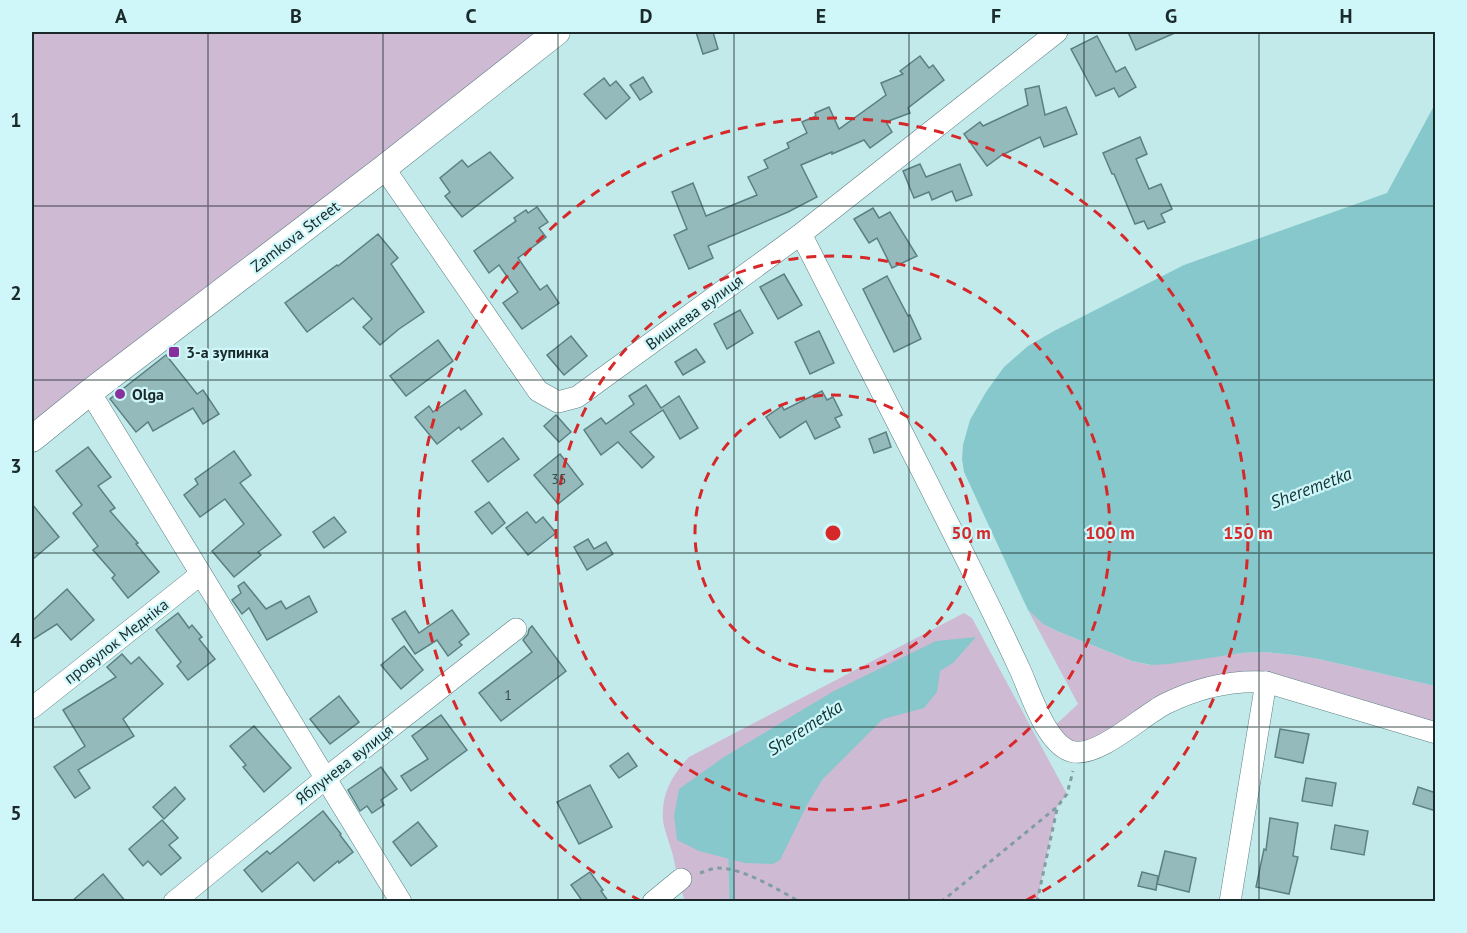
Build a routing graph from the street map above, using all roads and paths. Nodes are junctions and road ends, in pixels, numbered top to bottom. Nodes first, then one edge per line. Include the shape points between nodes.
1 (557, 32) edge
2 (1057, 32) edge
3 (384, 168) junction
4 (801, 234) junction
5 (90, 392) junction
6 (32, 439) edge
7 (201, 574) junction
8 (516, 629) dead end
9 (1266, 682) junction
10 (32, 708) edge
11 (1436, 733) edge
12 (1078, 753) junction
13 (326, 778) junction
14 (1057, 807) junction
15 (681, 879) joint
16 (174, 902) edge
17 (401, 902) edge
18 (653, 902) edge
19 (800, 902) edge
20 (941, 902) edge
21 (1037, 902) edge
22 (1230, 902) edge

1 - 3 street, Zamkova Street
2 - 4 street, Вишнева вулиця
3 - 4 street, Вишнева вулиця via 538,391 558,402 577,397
3 - 5 street, Zamkova Street
4 - 12 street via 999,624 1050,735 1060,746
5 - 6 street, Zamkova Street
5 - 7 street
7 - 10 street, провулок Медніка
7 - 13 street
8 - 13 street, Яблунева вулиця
9 - 11 street
9 - 12 street via 1234,682 1185,695 1154,710 1100,746
9 - 22 street
12 - 14 path via 1067,794
13 - 16 street, Яблунева вулиця
13 - 17 street
14 - 20 path
14 - 21 path
15 - 18 street
15 - 19 path via 716,868 731,870

